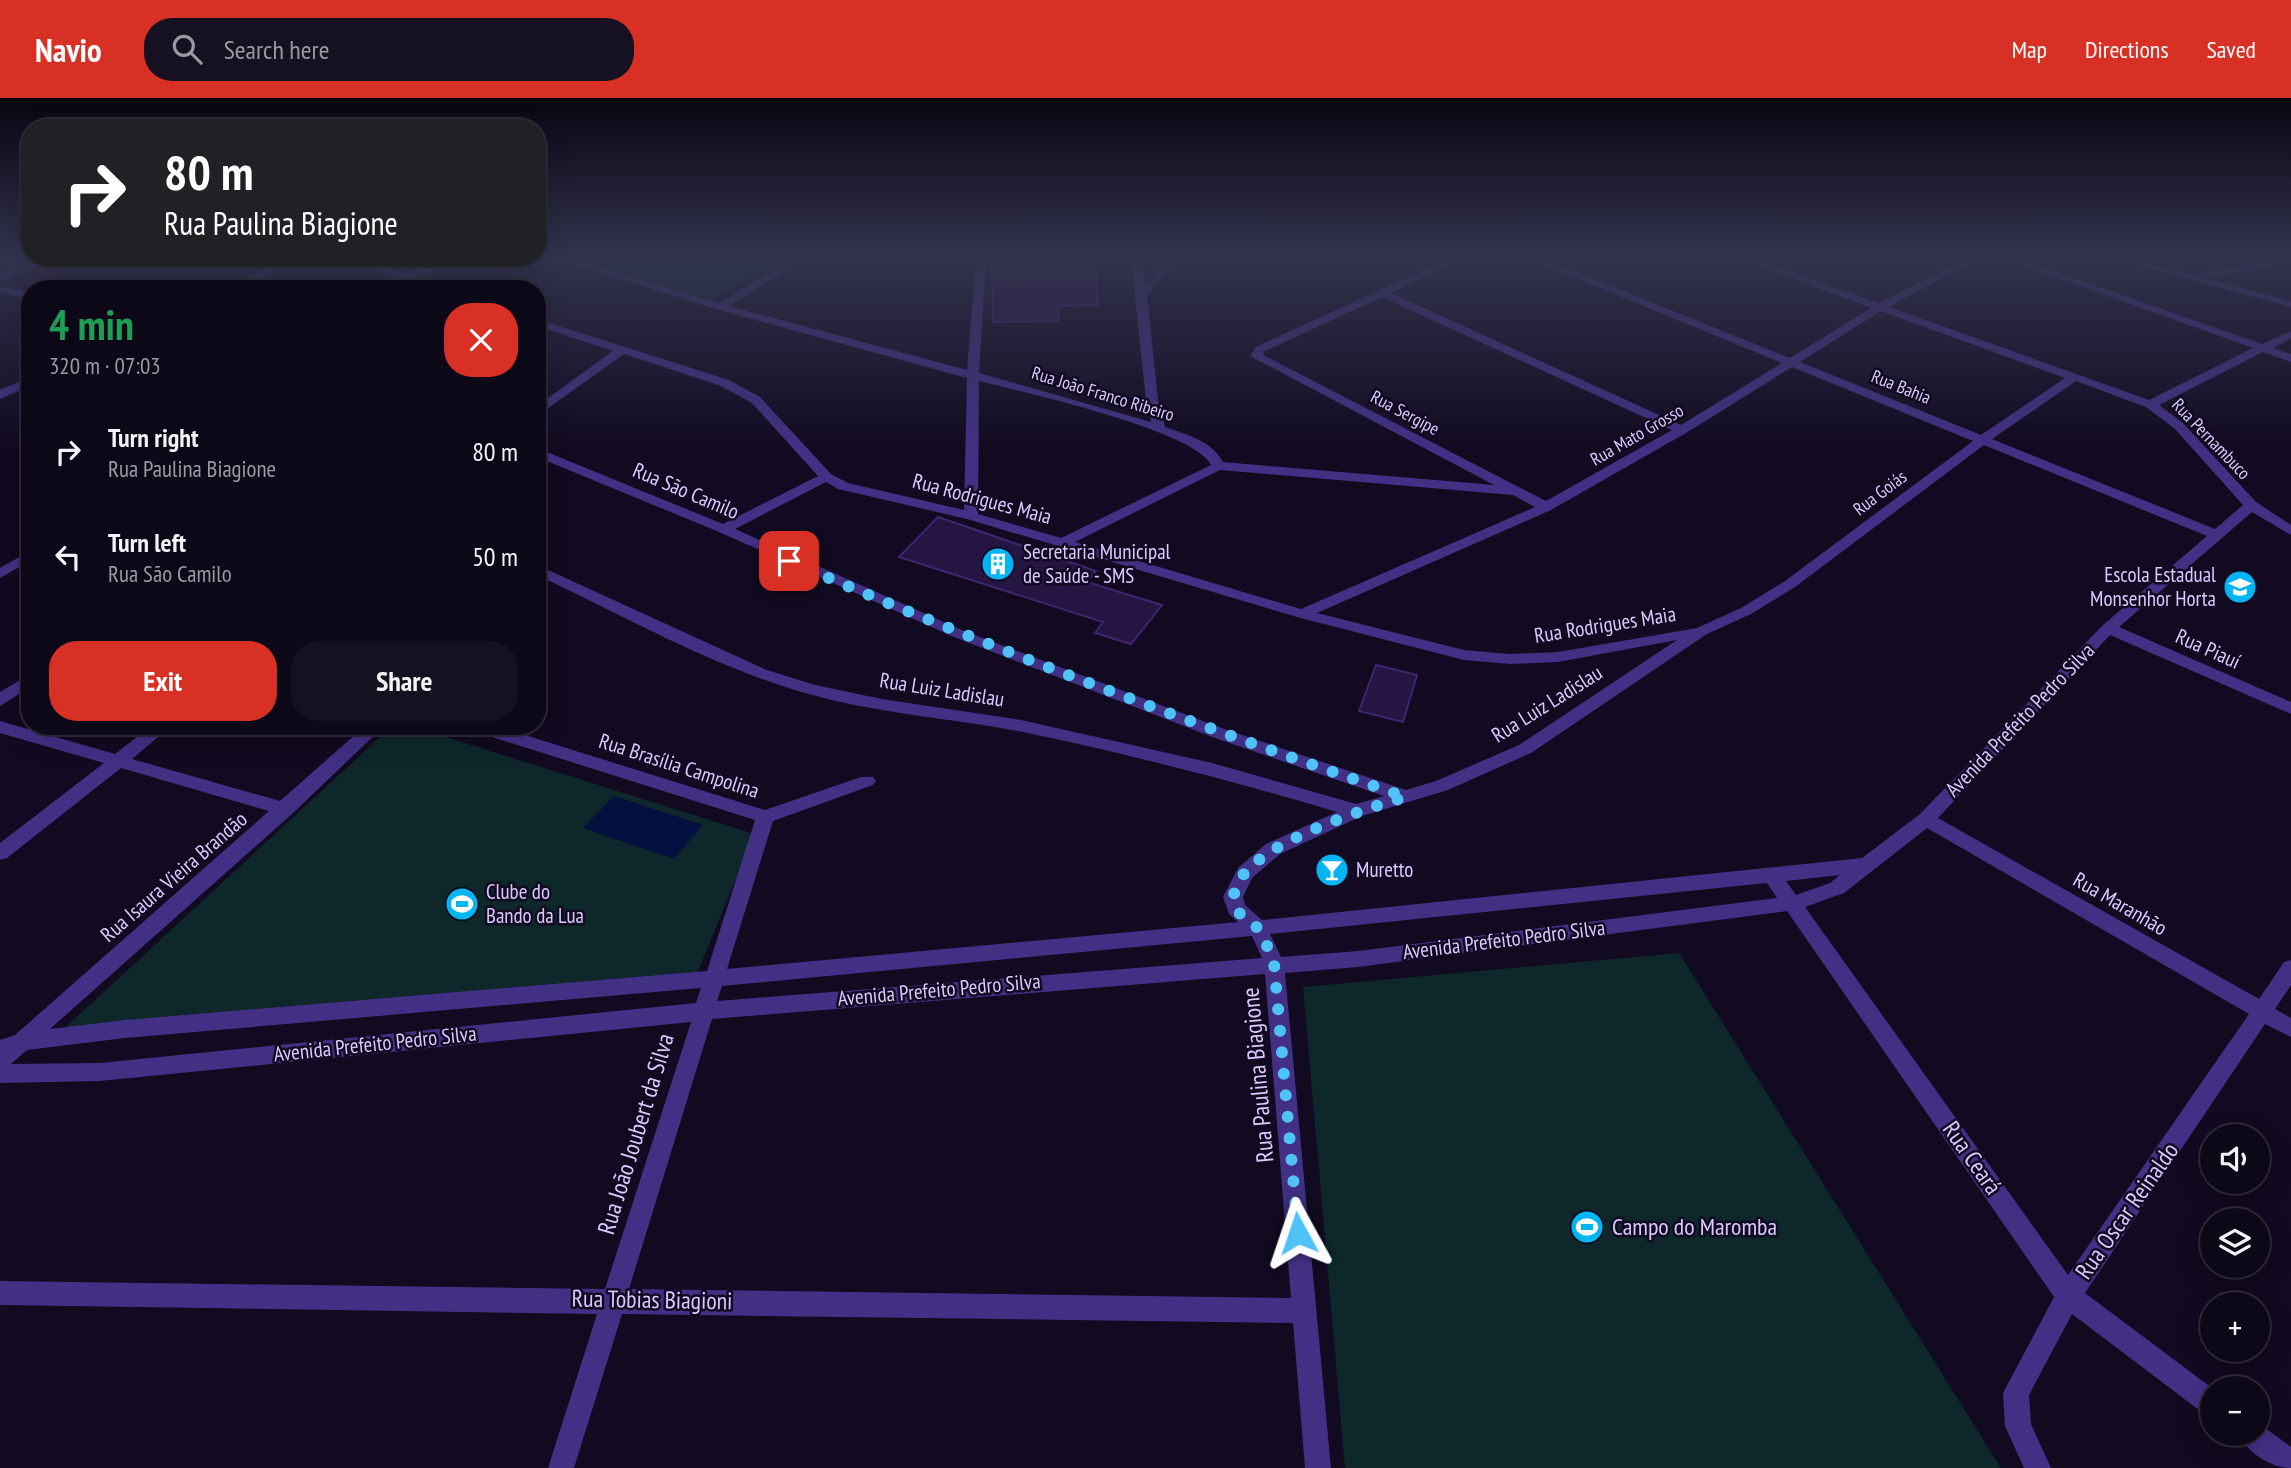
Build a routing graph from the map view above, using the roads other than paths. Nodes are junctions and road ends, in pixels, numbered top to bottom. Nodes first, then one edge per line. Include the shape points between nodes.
1 (777, 322) edge
2 (977, 322) edge
3 (1145, 322) edge
4 (1321, 322) edge
5 (1445, 322) edge
6 (1692, 322) edge
7 (1855, 322) edge
8 (1926, 322) edge
9 (2188, 322) edge
10 (546, 325) edge
11 (2291, 334) edge
12 (2262, 348) junction
13 (620, 351) junction
14 (2291, 358) edge
15 (1790, 361) junction
16 (974, 374) junction
17 (2076, 376) junction
18 (21, 385) edge
19 (0, 395) edge
20 (21, 396) edge
21 (1152, 400) junction
22 (2150, 404) junction
23 (546, 405) edge
24 (1119, 415) junction
25 (1159, 428) junction
26 (1682, 430) junction
27 (1984, 439) junction
28 (546, 456) edge
29 (1218, 466) junction
30 (826, 477) junction
31 (1513, 491) junction
32 (2251, 505) junction
33 (1546, 507) junction
34 (971, 516) junction
35 (724, 529) junction
36 (2291, 531) edge
37 (2217, 535) junction
38 (1062, 542) junction
39 (21, 561) edge
40 (546, 573) edge
41 (0, 574) edge
42 (1302, 614) junction
43 (2108, 628) junction
44 (1702, 631) junction
45 (21, 685) edge
46 (0, 700) edge
47 (2291, 709) edge
48 (0, 727) edge
49 (21, 733) edge
50 (28, 735) edge
51 (152, 735) edge
52 (366, 735) edge
53 (505, 735) edge
54 (120, 761) junction
55 (867, 781) dead end
56 (1406, 797) junction
57 (286, 809) junction
58 (1356, 811) junction
59 (765, 817) junction
60 (1926, 819) junction
61 (0, 853) edge
62 (1868, 865) junction
63 (1771, 874) junction
64 (1794, 903) junction
65 (1257, 928) junction
66 (1274, 963) junction
67 (2291, 968) edge
68 (715, 979) junction
69 (2261, 1011) junction
70 (702, 1012) junction
71 (2291, 1028) edge
72 (20, 1042) junction
73 (0, 1049) edge
74 (0, 1061) edge
75 (0, 1074) edge
76 (0, 1293) edge
77 (2068, 1296) junction
78 (612, 1300) junction
79 (1305, 1311) junction
80 (2200, 1395) edge
81 (2268, 1446) edge
82 (2291, 1463) edge
83 (561, 1468) edge
84 (1318, 1468) edge
85 (2038, 1468) edge

1 - 16 street, Rua João Franco Ribeiro
2 - 16 street
3 - 21 street
4 - 31 street, Rua Sergipe via 1259,349 1256,356
5 - 26 street
6 - 15 street, Rua Bahia
7 - 15 street, Rua Mato Grosso
8 - 17 street, Rua Pernambuco
9 - 12 street
10 - 13 street, Rua Rodrigues Maia
11 - 12 street
12 - 14 street
12 - 22 street
13 - 23 street
13 - 30 street, Rua Rodrigues Maia via 743,392 756,400
15 - 26 street, Rua Mato Grosso
15 - 27 street, Rua Bahia
16 - 24 street, Rua João Franco Ribeiro
16 - 34 street
17 - 22 street, Rua Pernambuco
17 - 27 street, Rua Goiás
18 - 19 street
19 - 20 street
21 - 24 street
21 - 25 street
22 - 32 street, Rua Pernambuco via 2179,426
24 - 25 street, Rua João Franco Ribeiro
25 - 29 street, Rua João Franco Ribeiro via 1195,442 1212,454
26 - 33 street, Rua Mato Grosso
27 - 37 street, Rua Bahia
27 - 44 street, Rua Goiás via 1790,584
28 - 35 street, Rua São Camilo
29 - 31 street
29 - 38 street
30 - 34 street, Rua Rodrigues Maia via 843,486
30 - 35 street
31 - 33 street, Rua Sergipe
32 - 36 street, Rua Pernambuco
32 - 37 street, Avenida Prefeito Pedro Silva
33 - 42 street, Rua Mato Grosso
34 - 38 street, Rua Rodrigues Maia
35 - 56 street, Rua São Camilo via 971,639
37 - 43 street, Avenida Prefeito Pedro Silva
38 - 42 street, Rua Rodrigues Maia
39 - 41 street
40 - 58 street, Rua Luiz Ladislau via 761,674 813,690 1021,726 1212,769
42 - 44 street, Rua Rodrigues Maia via 1464,655 1510,659 1558,657
43 - 47 street, Rua Piauí
43 - 60 street, Avenida Prefeito Pedro Silva
44 - 56 street, Rua Luiz Ladislau via 1525,749
45 - 46 street
48 - 49 street
50 - 54 street
51 - 54 street
52 - 57 street, Rua Isaura Vieira Brandão
53 - 59 street, Rua Brasília Campolina
54 - 57 street
54 - 61 street
55 - 59 street, Rua Brasília Campolina
56 - 58 street, Rua Paulina Biagione
57 - 72 street, Rua Isaura Vieira Brandão
58 - 65 street, Rua Paulina Biagione via 1273,849 1245,873 1233,897 1236,909
59 - 68 street, Rua João Joubert da Silva
60 - 62 street, Avenida Prefeito Pedro Silva
60 - 69 street, Rua Maranhão
62 - 63 street, Avenida Prefeito Pedro Silva
62 - 64 street, Avenida Prefeito Pedro Silva via 1837,888
63 - 64 street, Rua Ceará
63 - 65 street, Avenida Prefeito Pedro Silva
64 - 66 street, Avenida Prefeito Pedro Silva via 1358,959
64 - 77 street, Rua Ceará
65 - 66 street, Rua Paulina Biagione
65 - 68 street, Avenida Prefeito Pedro Silva
66 - 70 street, Avenida Prefeito Pedro Silva
66 - 79 street, Rua Paulina Biagione
67 - 69 street, Rua Oscar Reinaldo
68 - 70 street, Rua João Joubert da Silva
68 - 72 street, Avenida Prefeito Pedro Silva
69 - 71 street, Rua Maranhão
69 - 77 street, Rua Oscar Reinaldo
70 - 75 street, Avenida Prefeito Pedro Silva via 100,1072
70 - 78 street, Rua João Joubert da Silva
72 - 73 street, Avenida Prefeito Pedro Silva
72 - 74 street, Rua Isaura Vieira Brandão
76 - 78 street, Rua Tobias Biagioni
77 - 80 street, Rua Ceará
77 - 85 street, Rua Oscar Reinaldo via 2016,1393 2018,1426
78 - 79 street, Rua Tobias Biagioni
78 - 83 street, Rua João Joubert da Silva
79 - 84 street, Rua Paulina Biagione
81 - 82 street

